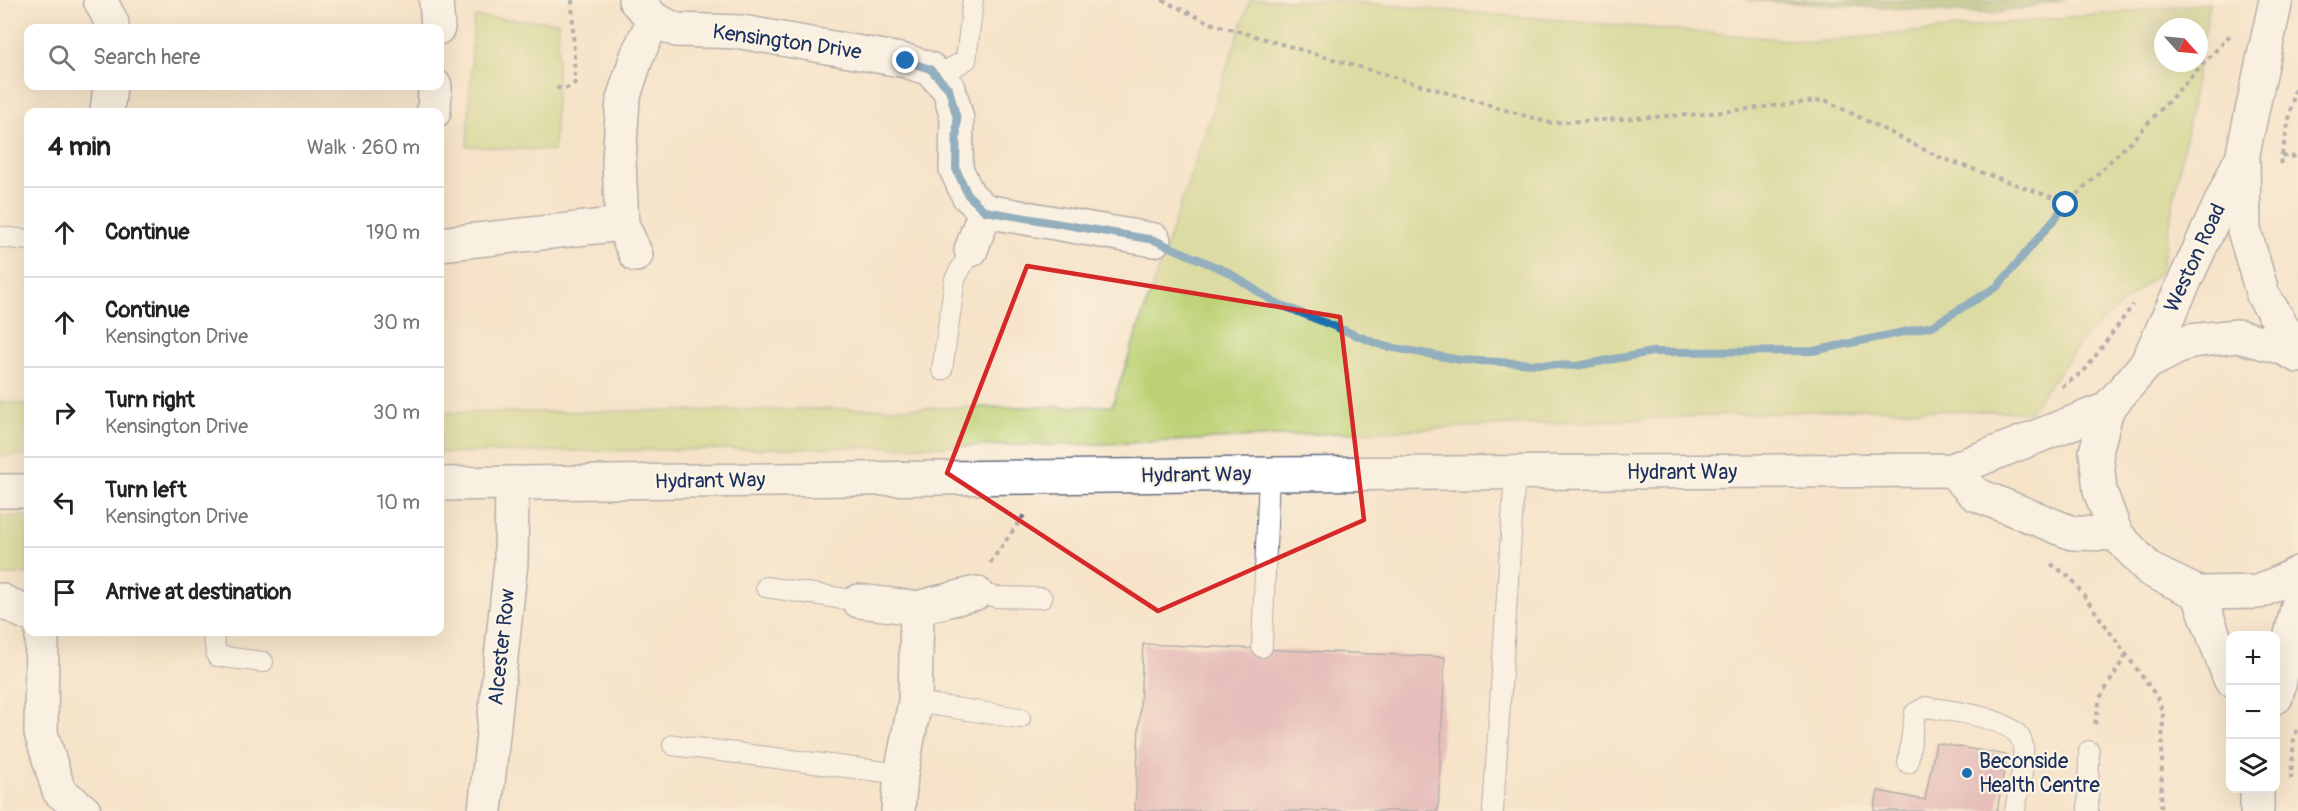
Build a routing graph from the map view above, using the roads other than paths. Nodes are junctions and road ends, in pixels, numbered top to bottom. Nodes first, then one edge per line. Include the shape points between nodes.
1 (99, 0) edge
2 (436, 0) edge
3 (973, 0) edge
4 (2276, 0) edge
5 (644, 10) edge
6 (112, 24) edge
7 (438, 24) edge
8 (937, 76) junction
9 (110, 90) edge
10 (435, 90) edge
11 (108, 108) edge
12 (434, 108) edge
13 (2244, 153) junction
14 (985, 211) junction
15 (622, 224) junction
16 (0, 237) edge
17 (24, 240) edge
18 (1154, 240) road end
19 (444, 244) edge
20 (971, 250) joint
21 (636, 255) dead end
22 (2298, 352) edge
23 (2298, 357) edge
24 (2147, 363) junction
25 (942, 370) dead end
26 (2107, 409) junction
27 (1952, 470) junction
28 (1515, 473) junction
29 (1269, 474) junction
30 (512, 483) junction
31 (444, 484) edge
32 (0, 491) edge
33 (24, 491) edge
34 (2116, 534) junction
35 (2298, 573) edge
36 (766, 587) dead end
37 (2198, 593) junction
38 (972, 595) joint
39 (1042, 598) dead end
40 (0, 600) edge
41 (859, 601) joint
42 (2298, 605) edge
43 (917, 608) junction
44 (24, 612) edge
45 (42, 636) edge
46 (213, 636) edge
47 (1262, 647) dead end
48 (263, 662) dead end
49 (2226, 668) edge
50 (2279, 685) edge
51 (915, 702) junction
52 (1020, 718) dead end
53 (673, 745) dead end
54 (2089, 752) road end
55 (1908, 763) dead end
56 (901, 774) junction
57 (2258, 793) edge
58 (84, 811) edge
59 (485, 811) edge
60 (898, 811) edge
61 (1493, 811) edge
62 (2016, 811) edge
63 (2088, 811) edge
64 (2257, 811) edge

1 - 6 main road
2 - 7 main road
3 - 8 lane via 966,60
4 - 13 main road, Weston Road
5 - 8 main road, Kensington Drive via 676,30 742,32 906,61 930,69
5 - 15 main road via 637,56 623,99 619,161
8 - 14 main road via 949,89 957,119 956,169 968,195
9 - 11 main road
10 - 12 main road
13 - 22 main road, Weston Road via 2244,230 2264,295
13 - 24 main road, Weston Road
14 - 18 main road
14 - 20 main road
15 - 19 main road
15 - 21 main road
16 - 17 lane
20 - 25 lane via 955,279
23 - 24 main road via 2281,347 2237,336 2190,340
24 - 26 main road
26 - 27 main road, Hydrant Way
26 - 34 main road via 2096,452 2100,491
27 - 28 main road, Hydrant Way
27 - 34 main road via 1975,494 2072,533
28 - 29 main road, Hydrant Way
28 - 61 lane
29 - 30 main road, Hydrant Way
29 - 47 lane
30 - 31 main road, Hydrant Way
30 - 59 main road, Alcester Row via 511,562
32 - 33 main road
34 - 37 main road via 2150,570
35 - 37 main road via 2259,592
36 - 41 lane
37 - 49 main road
38 - 39 lane
38 - 43 main road
40 - 44 main road
41 - 43 main road
42 - 50 main road
43 - 51 main road
45 - 58 main road via 41,733 58,791
46 - 48 lane via 217,656
51 - 52 lane
51 - 56 main road
53 - 56 lane
54 - 63 lane
55 - 62 lane via 1915,713 1926,707 2000,722 2014,729 2024,744
56 - 60 main road
57 - 64 main road

